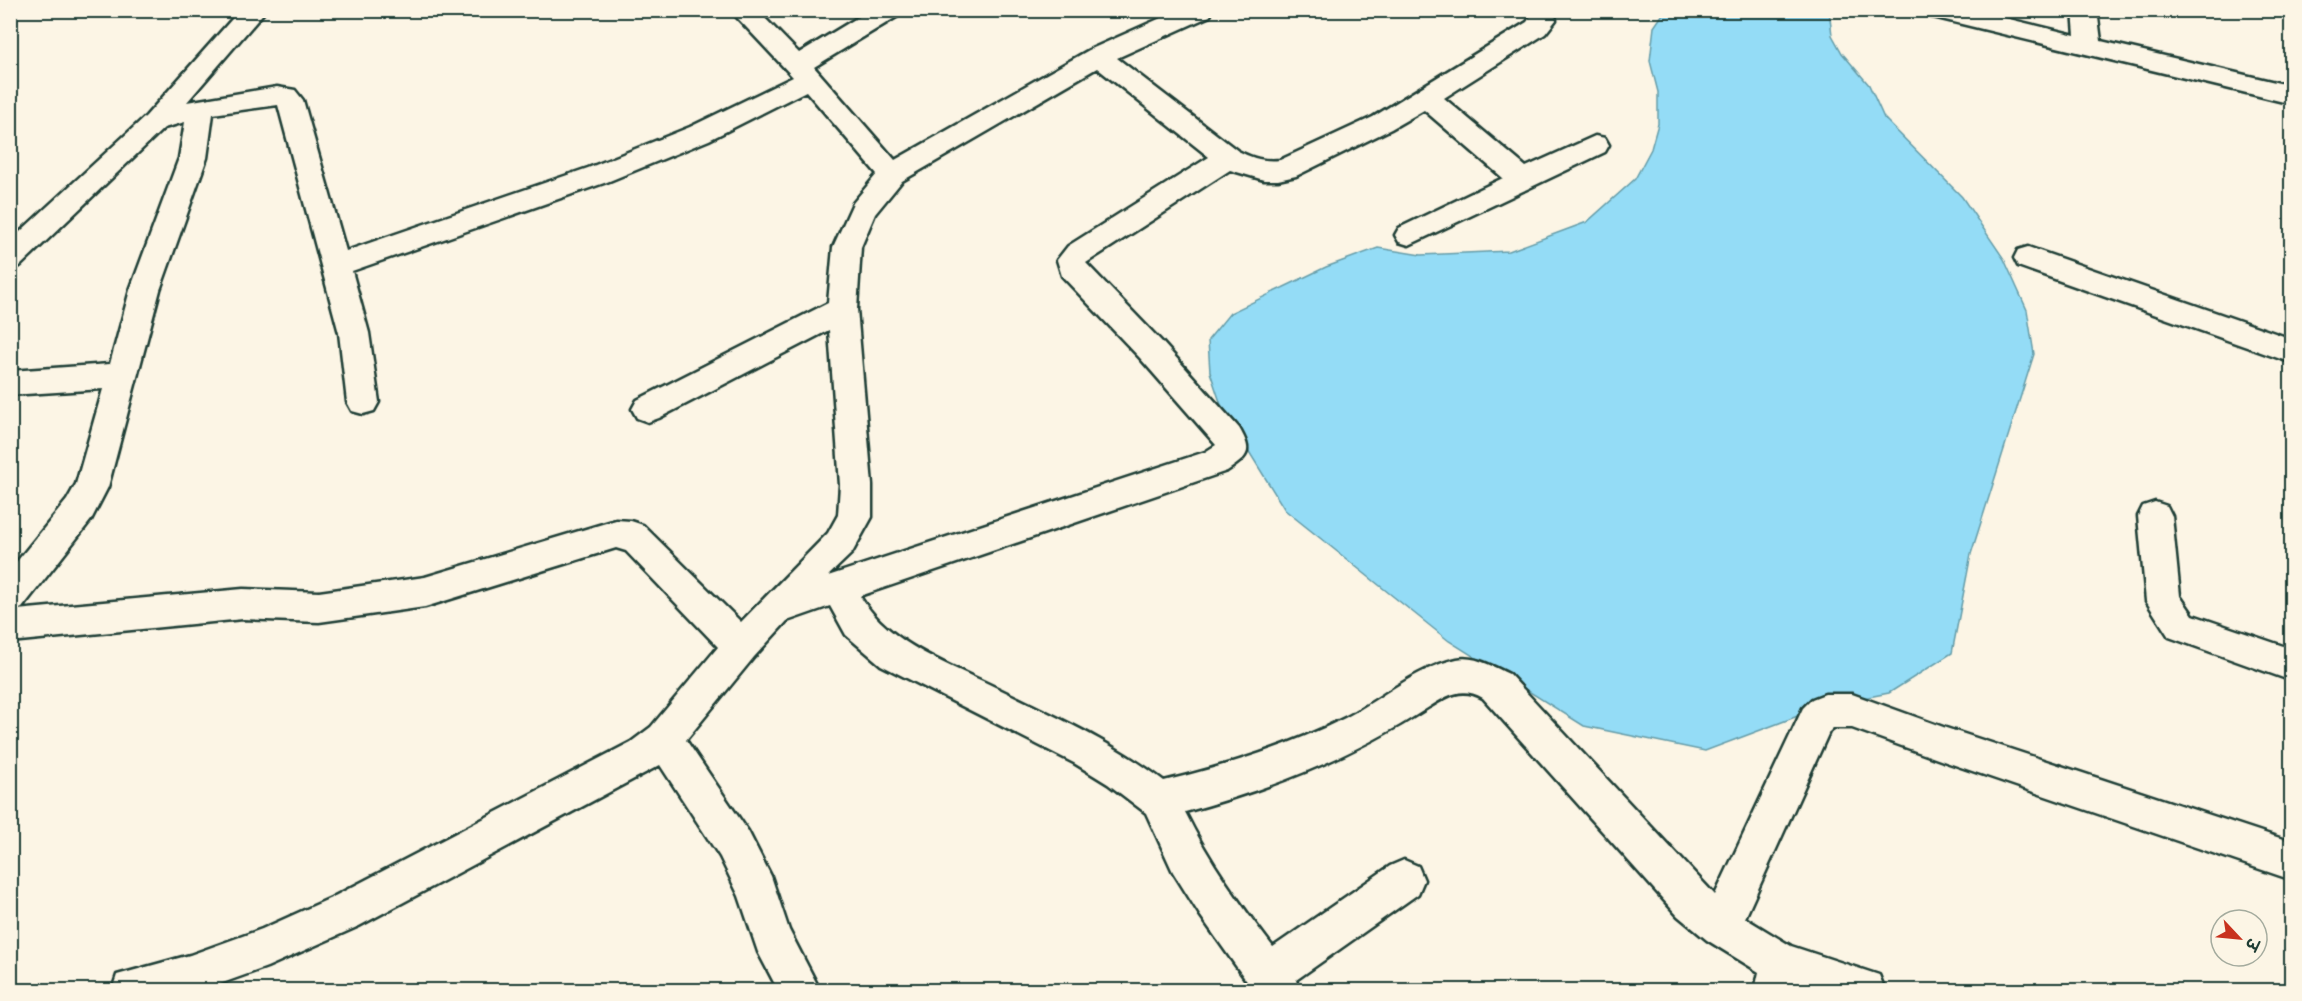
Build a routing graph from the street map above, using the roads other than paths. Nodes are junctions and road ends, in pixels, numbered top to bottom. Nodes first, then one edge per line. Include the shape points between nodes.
1 (254, 10) edge
2 (742, 10) edge
3 (889, 10) edge
4 (1201, 10) edge
5 (1540, 10) edge
6 (2085, 10) edge
7 (1947, 12) edge
8 (2089, 46) junction
9 (1098, 56) junction
10 (803, 72) junction
11 (2292, 95) edge
12 (1426, 97) junction
13 (201, 107) junction
14 (154, 122) junction
15 (1595, 145) dead end
16 (1228, 158) junction
17 (892, 174) junction
18 (1523, 180) junction
19 (1409, 235) dead end
20 (10, 258) edge
21 (2028, 258) dead end
22 (336, 265) junction
23 (842, 309) junction
24 (2292, 351) edge
25 (121, 375) junction
26 (10, 383) edge
27 (363, 402) dead end
28 (648, 409) dead end
29 (2155, 516) dead end
30 (838, 588) junction
31 (10, 597) edge
32 (774, 610) junction
33 (10, 626) edge
34 (741, 646) junction
35 (2292, 665) edge
36 (663, 739) junction
37 (1159, 800) junction
38 (2292, 861) edge
39 (1404, 880) dead end
40 (1721, 926) junction
41 (1778, 976) edge
42 (1273, 983) edge
43 (132, 990) edge
44 (800, 990) edge
45 (1864, 990) edge

1 - 14 street
2 - 10 street
3 - 10 street
4 - 9 street
5 - 12 street via 1543,21 1536,28
6 - 8 street
7 - 8 street
8 - 11 street
9 - 16 street
9 - 17 street
10 - 17 street
10 - 22 street via 684,140 511,206
12 - 16 street via 1286,169 1251,169
12 - 18 street
13 - 14 street
13 - 22 street via 277,96 290,100
13 - 25 street via 193,158 145,290
14 - 20 street
15 - 18 street
16 - 30 street via 1071,260 1072,267 1228,437 1232,451 1216,462
17 - 23 street via 863,210 847,247
18 - 19 street
21 - 24 street
22 - 27 street via 354,333
23 - 28 street
23 - 32 street via 855,517 840,543
25 - 26 street
25 - 31 street via 92,487 79,510
29 - 35 street via 2163,601 2181,626
30 - 32 street
30 - 37 street via 858,624 894,654 1087,750
32 - 34 street
33 - 34 street via 243,604 319,607 425,592 616,534 631,535 638,541
34 - 36 street
36 - 43 street via 644,754 345,912 267,947
36 - 44 street via 734,844 757,890 772,938
37 - 40 street via 1212,788 1294,759 1377,720 1440,682 1459,675 1477,676 1496,686 1692,902
37 - 42 street via 1187,858
38 - 40 street via 1852,711 1826,711 1816,720
39 - 42 street
40 - 41 street
41 - 45 street

